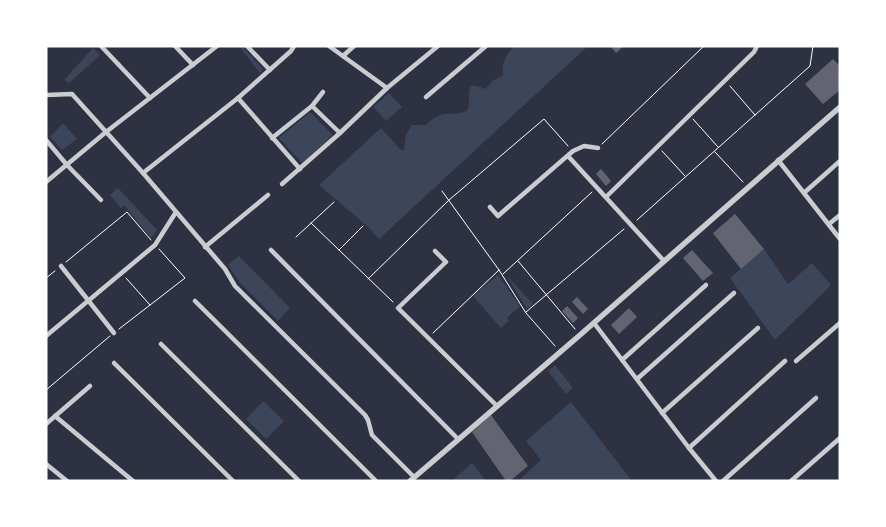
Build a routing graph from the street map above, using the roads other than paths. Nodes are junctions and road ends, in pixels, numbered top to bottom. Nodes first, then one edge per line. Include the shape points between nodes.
1 (101, 46) edge
2 (175, 46) edge
3 (217, 46) edge
4 (247, 46) edge
5 (294, 46) edge
6 (329, 46) edge
7 (354, 46) edge
8 (438, 46) edge
9 (486, 46) edge
10 (756, 46) edge
11 (343, 56) junction
12 (192, 65) junction
13 (270, 70) junction
14 (387, 88) junction
15 (323, 92) dead end
16 (46, 95) edge
17 (426, 97) dead end
18 (150, 98) junction
19 (238, 98) junction
20 (312, 106) junction
21 (840, 107) edge
22 (106, 132) junction
23 (340, 133) junction
24 (272, 138) junction
25 (46, 140) edge
26 (598, 148) road end
27 (568, 156) junction
28 (778, 160) junction
29 (840, 161) edge
30 (67, 165) junction
31 (300, 169) junction
32 (143, 173) junction
33 (46, 182) edge
34 (282, 184) dead end
35 (805, 192) junction
36 (268, 195) dead end
37 (606, 197) junction
38 (101, 200) dead end
39 (490, 207) dead end
40 (176, 212) junction
41 (840, 215) edge
42 (829, 224) junction
43 (840, 239) edge
44 (205, 247) junction
45 (271, 250) dead end
46 (435, 251) dead end
47 (664, 261) junction
48 (61, 266) road end
49 (706, 285) dead end
50 (734, 293) dead end
51 (88, 300) junction
52 (194, 301) dead end
53 (594, 323) junction
54 (840, 324) edge
55 (758, 328) dead end
56 (114, 333) dead end
57 (46, 336) edge
58 (161, 344) dead end
59 (622, 360) junction
60 (786, 361) dead end
61 (796, 361) dead end
62 (114, 363) dead end
63 (637, 379) junction
64 (90, 386) dead end
65 (816, 398) dead end
66 (497, 406) junction
67 (662, 413) junction
68 (55, 416) junction
69 (46, 424) edge
70 (840, 438) edge
71 (458, 439) junction
72 (689, 448) junction
73 (46, 464) edge
74 (128, 476) junction
75 (412, 479) edge
76 (67, 481) edge
77 (124, 481) edge
78 (134, 481) edge
79 (233, 481) edge
80 (299, 481) edge
81 (376, 481) edge
82 (716, 481) edge
83 (723, 481) edge
84 (791, 481) edge

1 - 18 street
2 - 12 street
3 - 12 street
4 - 13 street
5 - 13 street
6 - 11 street
7 - 11 street
8 - 14 street
9 - 17 street
10 - 37 street via 754,52
11 - 14 street
12 - 18 street
13 - 19 street
14 - 23 street
15 - 20 street
16 - 22 street via 72,94
18 - 22 street
19 - 24 street
19 - 32 street
20 - 23 street
20 - 24 street
21 - 28 street
22 - 30 street
22 - 32 street
23 - 31 street
24 - 31 street
25 - 30 street
26 - 27 street via 584,146
27 - 37 street
27 - 39 street via 498,216
28 - 35 street
28 - 47 street
29 - 35 street
30 - 33 street
30 - 38 street
31 - 34 street
32 - 40 street
35 - 42 street
36 - 44 street
37 - 47 street
40 - 44 street
40 - 51 street via 155,245
41 - 42 street
42 - 43 street
44 - 75 street via 235,286 365,416 372,435
45 - 71 street
46 - 66 street via 446,262 398,308
47 - 53 street
48 - 51 street
49 - 59 street
50 - 63 street
51 - 56 street
51 - 57 street
52 - 81 street
53 - 59 street
53 - 66 street
54 - 61 street
55 - 67 street
58 - 80 street
59 - 63 street
60 - 72 street
62 - 79 street
63 - 67 street
64 - 68 street
65 - 83 street
66 - 71 street
67 - 72 street
68 - 69 street
68 - 74 street
70 - 84 street
71 - 75 street
72 - 82 street
73 - 76 street
74 - 77 street
74 - 78 street

